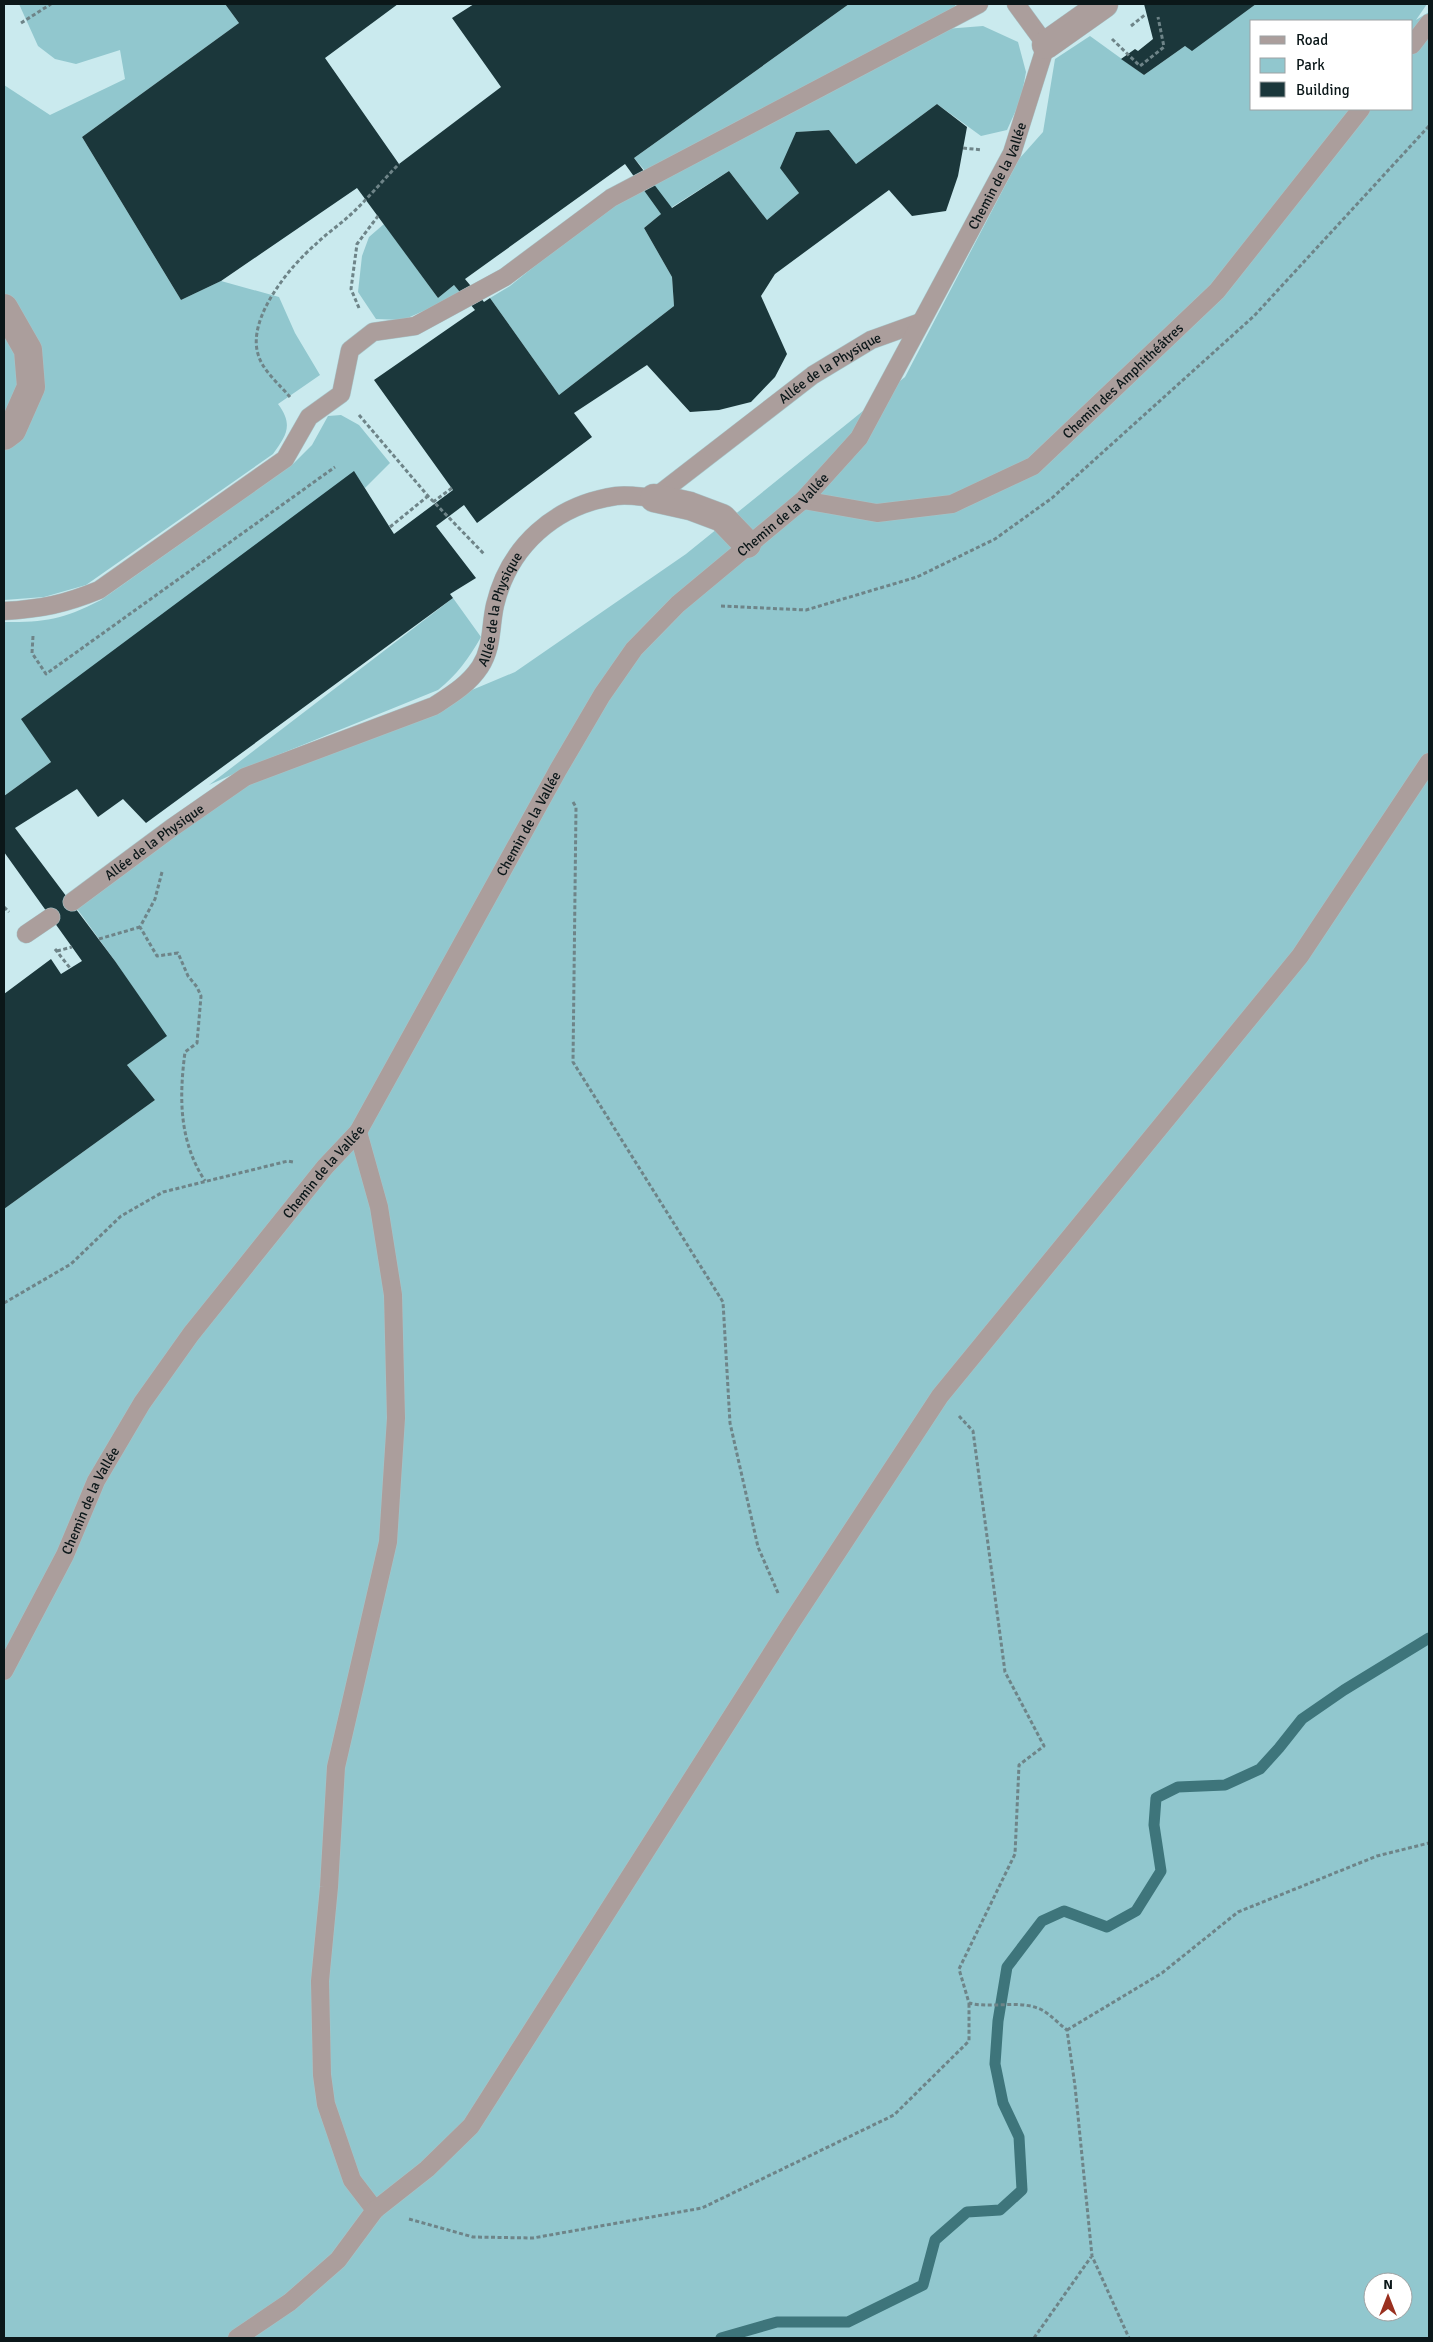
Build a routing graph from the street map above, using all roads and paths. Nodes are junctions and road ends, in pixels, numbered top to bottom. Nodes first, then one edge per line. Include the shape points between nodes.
1 (51, 4) edge
2 (979, 4) edge
3 (1016, 4) edge
4 (1104, 4) edge
5 (1158, 17) dead end
6 (21, 22) dead end
7 (1429, 23) edge
8 (1113, 40) dead end
9 (1413, 44) edge
10 (1046, 45) junction
11 (1360, 110) edge
12 (399, 164) dead end
13 (378, 216) dead end
14 (4, 308) edge
15 (921, 322) junction
16 (372, 332) junction
17 (341, 394) junction
18 (309, 417) junction
19 (4, 436) edge
20 (335, 467) dead end
21 (452, 488) dead end
22 (428, 496) junction
23 (654, 498) junction
24 (803, 500) junction
25 (433, 502) junction
26 (390, 527) dead end
27 (747, 544) junction
28 (504, 575) junction
29 (31, 610) junction
30 (4, 611) edge
31 (1429, 762) edge
32 (558, 770) junction
33 (172, 827) junction
34 (4, 902) edge
35 (72, 902) dead end
36 (5, 906) edge
37 (51, 917) dead end
38 (140, 927) junction
39 (26, 934) dead end
40 (100, 939) dead end
41 (72, 947) dead end
42 (57, 951) dead end
43 (358, 1132) junction
44 (325, 1167) junction
45 (206, 1181) junction
46 (4, 1303) edge
47 (940, 1396) junction
48 (791, 1623) junction
49 (4, 1671) edge
50 (1429, 1843) edge
51 (969, 2003) junction
52 (1067, 2030) junction
53 (375, 2210) junction
54 (1092, 2256) junction
55 (237, 2338) edge
56 (1034, 2338) edge
57 (1129, 2338) edge

1 - 6 path
2 - 16 lane via 611,198 505,278 415,326
3 - 10 lane
4 - 10 street
5 - 8 path via 1164,47 1140,66
7 - 9 lane
10 - 15 lane, Chemin de la Vallée via 1012,153
11 - 24 lane, Chemin des Amphithéâtres via 1217,290 1032,466 952,504 876,513
12 - 18 path via 284,276 264,311 256,336 258,355 271,376
13 - 16 path via 358,244 352,289 361,315
14 - 19 street via 28,350 31,386 12,430
15 - 23 lane, Allée de la Physique via 871,340 813,375
15 - 24 lane, Chemin de la Vallée via 859,438
16 - 17 lane via 350,350
17 - 18 lane
17 - 22 path
18 - 29 lane via 285,459 99,590 68,603
20 - 29 path via 46,674 32,653 36,622
21 - 25 path
22 - 25 path
22 - 26 path
23 - 27 street via 722,518
23 - 28 lane, Allée de la Physique via 617,496 582,503 550,520 523,544
24 - 27 lane, Chemin de la Vallée
25 - 28 path
27 - 32 lane, Chemin de la Vallée via 678,604 634,649 602,695
28 - 33 lane, Allée de la Physique via 494,607 492,639 480,667 460,690 434,706 245,777
29 - 30 lane
31 - 47 lane via 1300,956
32 - 43 lane, Chemin de la Vallée
32 - 48 path via 576,807 573,1062 722,1302 730,1423 758,1547
33 - 35 lane, Allée de la Physique
33 - 38 path via 155,899
34 - 36 path
37 - 39 lane
38 - 40 path
38 - 45 path via 157,956 178,953 202,996 197,1043 185,1052 181,1085 186,1140 195,1165
41 - 42 path
43 - 44 lane, Chemin de la Vallée
43 - 53 lane via 379,1208 393,1295 396,1418 388,1542 336,1767 320,1990 326,2104 352,2180
44 - 45 path via 288,1161
44 - 49 lane, Chemin de la Vallée via 191,1334 142,1402 96,1481 65,1555
45 - 46 path via 163,1192 120,1216 71,1264
47 - 48 lane
47 - 51 path via 973,1431 1005,1672 1044,1746 1019,1765 1015,1854 959,1969
48 - 53 lane via 471,2126 427,2169
50 - 52 path via 1377,1856 1238,1912 1162,1973
51 - 52 path via 1020,2005 1042,2010
51 - 53 path via 969,2042 894,2115 702,2208 533,2238 473,2237
52 - 54 path
53 - 55 lane via 338,2260 290,2302
54 - 56 path
54 - 57 path

